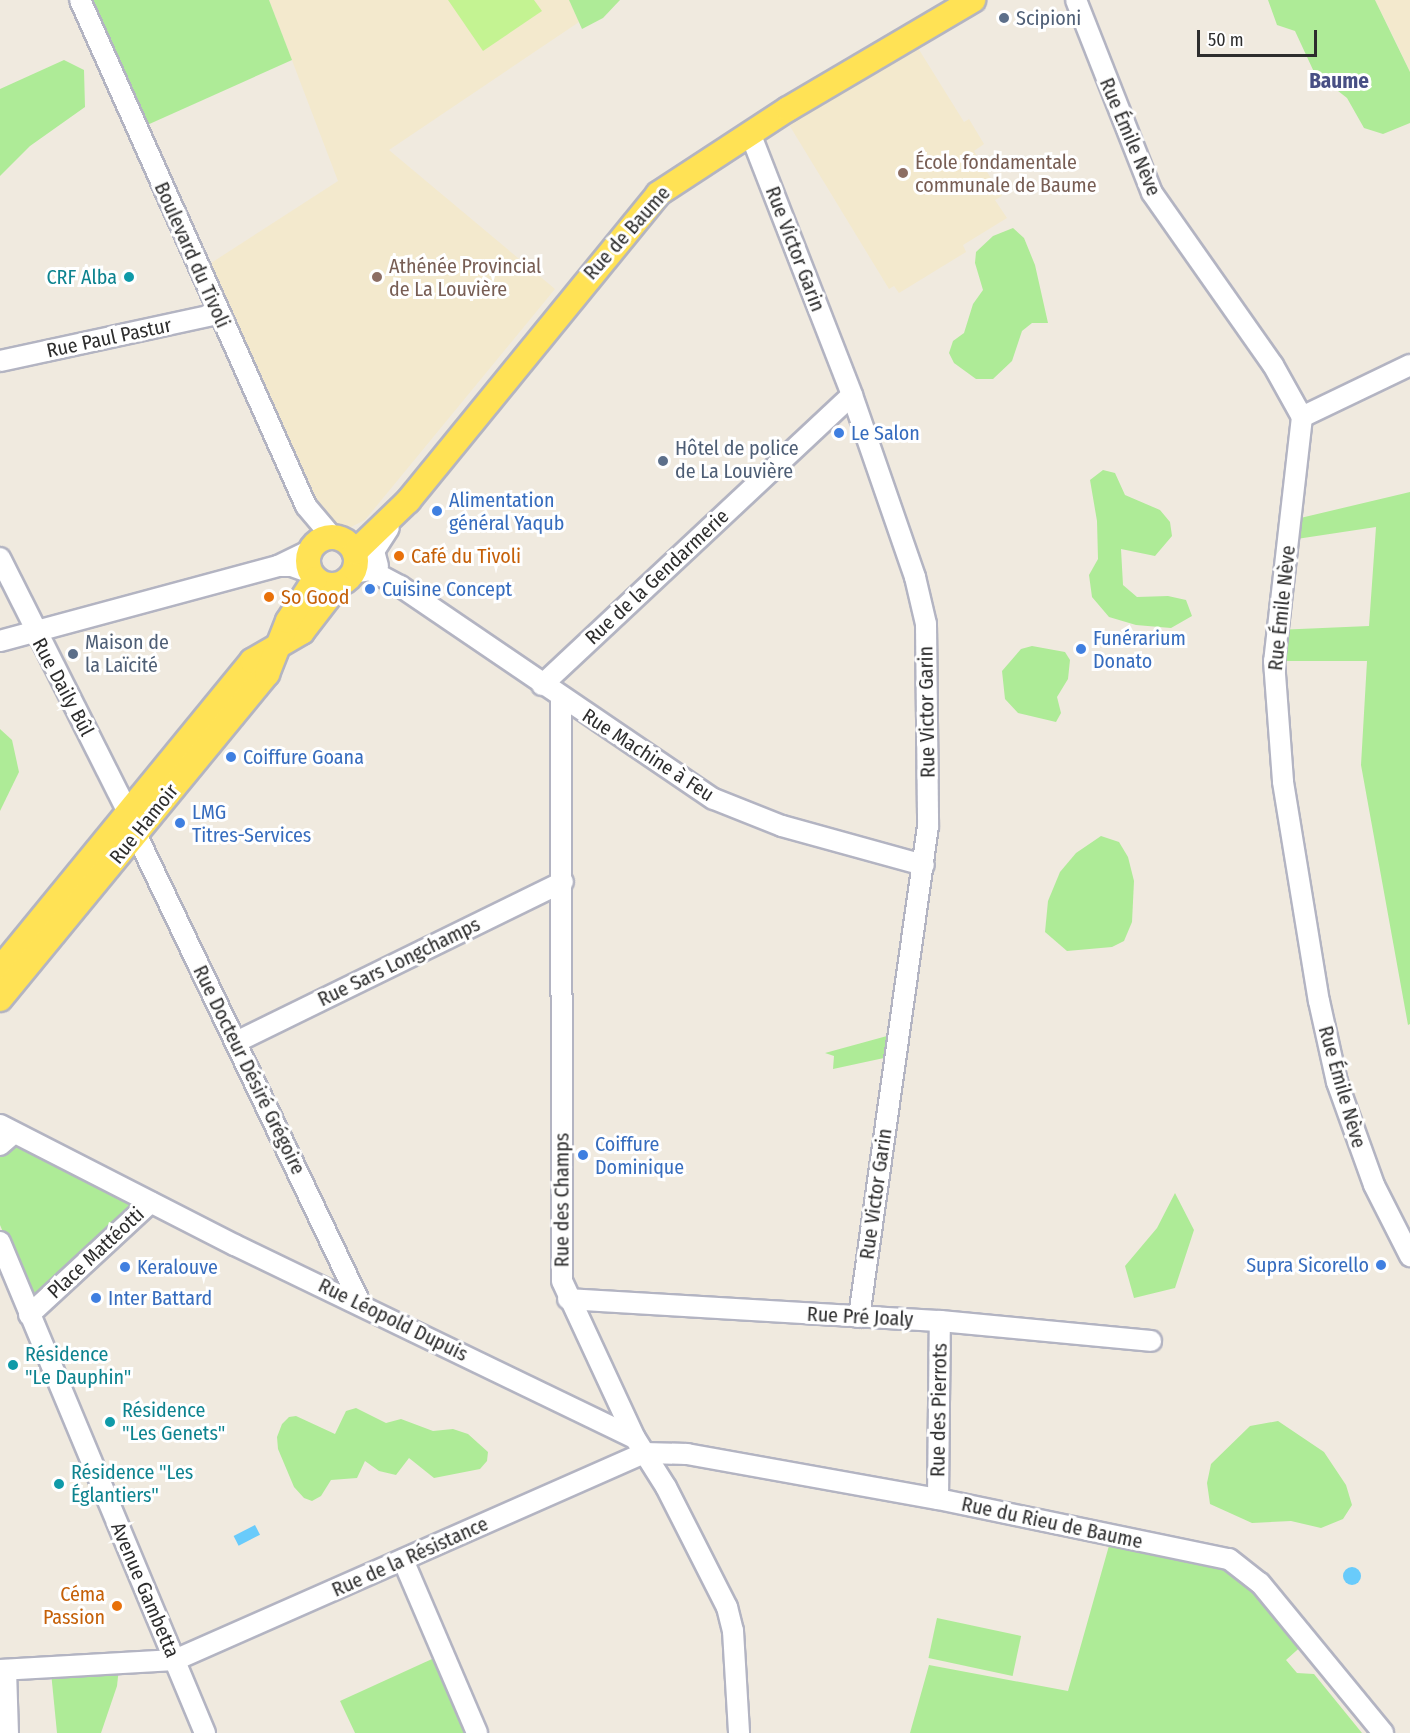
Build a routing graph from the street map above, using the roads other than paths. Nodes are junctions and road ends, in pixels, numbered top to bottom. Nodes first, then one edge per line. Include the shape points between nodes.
1 (80, 0) edge
2 (973, 0) edge
3 (1076, 0) edge
4 (947, 4) edge
5 (750, 133) junction
6 (217, 314) junction
7 (0, 361) edge
8 (1410, 365) edge
9 (852, 395) junction
10 (1302, 417) junction
11 (392, 520) junction
12 (0, 558) edge
13 (333, 559) junction
14 (378, 566) junction
15 (400, 586) junction
16 (33, 631) junction
17 (0, 641) edge
18 (542, 685) junction
19 (561, 699) junction
20 (133, 824) junction
21 (924, 865) junction
22 (563, 882) junction
23 (0, 969) edge
24 (0, 999) edge
25 (236, 1042) junction
26 (5, 1134) edge
27 (151, 1202) junction
28 (0, 1242) edge
29 (1410, 1256) edge
30 (568, 1299) junction
31 (361, 1305) junction
32 (29, 1315) junction
33 (859, 1317) junction
34 (940, 1322) junction
35 (1151, 1341) dead end
36 (640, 1446) junction
37 (938, 1499) junction
38 (403, 1560) junction
39 (175, 1660) junction
40 (3, 1670) edge
41 (8, 1733) edge
42 (205, 1733) edge
43 (477, 1733) edge
44 (739, 1733) edge
45 (1383, 1733) edge

1 - 6 street, Boulevard du Tivoli
2 - 4 main road, Rue de Baume
3 - 10 street, Rue Émile Nève via 1152,193 1273,365
4 - 5 main road, Rue de Baume
4 - 13 main road, Rue de Baume via 690,154 650,184 379,512
5 - 9 street, Rue Victor Garin
5 - 11 main road, Rue de Baume via 658,194
6 - 7 street, Rue Paul Pastur
6 - 13 street, Boulevard du Tivoli
8 - 10 street
9 - 18 street, Rue de la Gendarmerie
9 - 21 street, Rue Victor Garin via 915,577 926,624 928,816
10 - 29 street, Rue Émile Nève via 1274,662 1284,782 1319,1001 1337,1082 1374,1185
11 - 13 main road, Rue de Baume
11 - 14 street via 374,551
12 - 16 street, Rue Daily Bûl
13 - 14 street, Rue Machine à Feu via 366,558
13 - 15 street, Rue Machine à Feu via 370,570
13 - 16 street via 278,566
13 - 20 main road, Rue Hamoir via 302,632 279,644 267,674
14 - 15 street, Rue Machine à Feu
15 - 18 street, Rue Machine à Feu
16 - 17 street
16 - 20 street, Rue Daily Bûl
18 - 19 street, Rue Machine à Feu
19 - 21 street, Rue Machine à Feu via 714,799 782,826
19 - 22 street, Rue des Champs
20 - 23 main road, Rue Hamoir
20 - 24 main road, Rue Hamoir
20 - 25 street, Rue Docteur Désiré Grégoire
21 - 33 street, Rue Victor Garin
22 - 25 street, Rue Sars Longchamps
22 - 30 street, Rue des Champs via 561,1263
25 - 31 street, Rue Docteur Désiré Grégoire
26 - 27 street, Place Mattéotti
27 - 31 street, Rue Léopold Dupuis
27 - 32 street, Place Mattéotti
28 - 32 street, Place Mattéotti
30 - 33 street, Rue Pré Joaly
30 - 36 street, Rue des Champs
31 - 36 street, Rue Léopold Dupuis
32 - 39 street, Avenue Gambetta
33 - 34 street, Rue Pré Joaly
34 - 35 street, Rue Pré Joaly
34 - 37 street, Rue des Pierrots
36 - 37 street, Rue du Rieu de Baume
36 - 38 street, Rue de la Résistance
36 - 44 street, Rue des Champs via 666,1487 727,1607 733,1631
37 - 45 street, Rue du Rieu de Baume via 1229,1559 1260,1583
38 - 39 street, Rue de la Résistance
38 - 43 street
39 - 40 street
39 - 42 street, Avenue Gambetta
40 - 41 street

